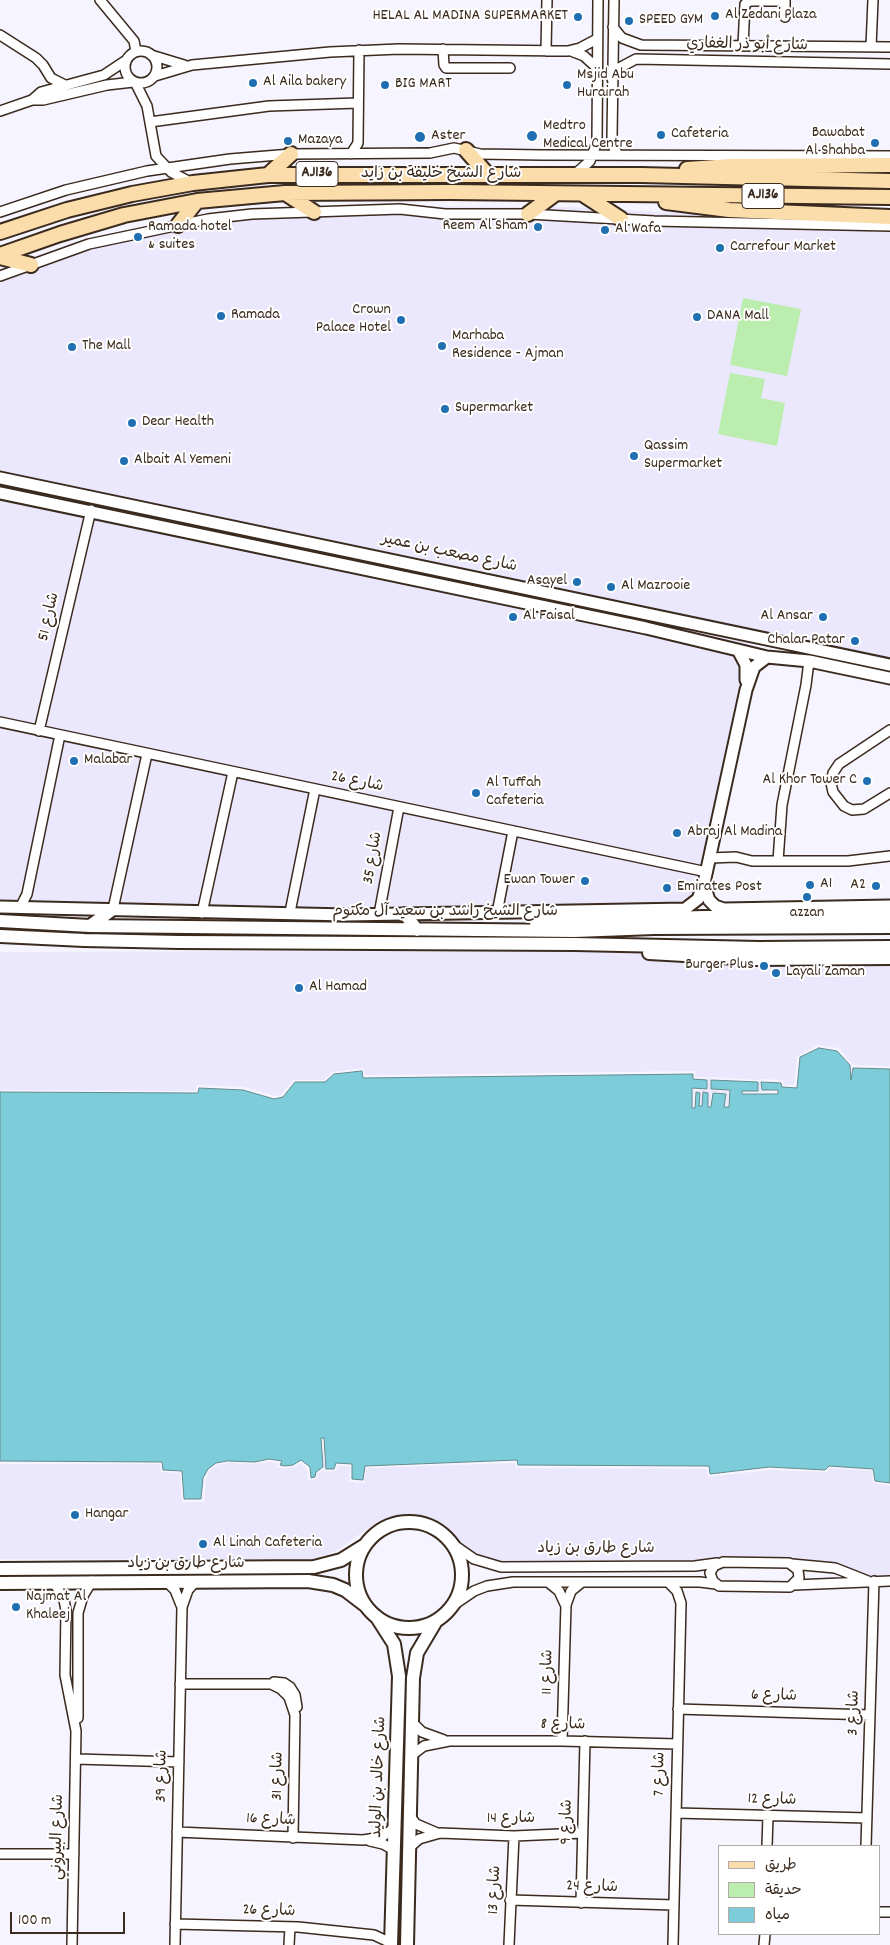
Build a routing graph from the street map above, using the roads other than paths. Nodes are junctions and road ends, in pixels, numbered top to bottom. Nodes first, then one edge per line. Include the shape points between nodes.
1 (100, 0) edge
2 (547, 0) edge
3 (598, 0) edge
4 (614, 0) edge
5 (785, 0) edge
6 (873, 0) edge
7 (785, 17) dead end
8 (124, 27) junction
9 (613, 27) junction
10 (0, 35) edge
11 (597, 39) junction
12 (651, 45) junction
13 (743, 46) junction
14 (871, 47) junction
15 (890, 47) edge
16 (443, 49) junction
17 (359, 50) junction
18 (546, 50) junction
19 (136, 51) junction
20 (568, 51) junction
21 (151, 54) junction
22 (651, 60) junction
23 (125, 61) junction
24 (890, 64) edge
25 (192, 65) junction
26 (596, 67) junction
27 (510, 68) dead end
28 (48, 73) junction
29 (153, 78) junction
30 (612, 79) junction
31 (134, 82) junction
32 (66, 86) junction
33 (44, 91) junction
34 (32, 100) junction
35 (358, 103) junction
36 (597, 104) junction
37 (612, 104) junction
38 (147, 106) junction
39 (0, 111) edge
40 (150, 122) junction
41 (466, 150) junction
42 (291, 154) junction
43 (351, 154) junction
44 (593, 155) junction
45 (618, 155) junction
46 (816, 155) junction
47 (156, 156) junction
48 (890, 156) edge
49 (830, 164) junction
50 (890, 165) edge
51 (165, 168) junction
52 (148, 170) junction
53 (487, 174) junction
54 (268, 175) junction
55 (574, 175) junction
56 (641, 175) junction
57 (890, 181) edge
58 (192, 183) junction
59 (285, 193) junction
60 (555, 194) junction
61 (584, 194) junction
62 (636, 195) junction
63 (890, 197) edge
64 (197, 201) junction
65 (0, 212) edge
66 (314, 212) junction
67 (528, 214) junction
68 (867, 216) junction
69 (890, 217) edge
70 (621, 220) junction
71 (851, 224) junction
72 (178, 225) junction
73 (890, 226) edge
74 (0, 232) edge
75 (0, 256) edge
76 (31, 265) junction
77 (0, 276) edge
78 (0, 478) edge
79 (0, 492) edge
80 (91, 510) junction
81 (738, 650) junction
82 (767, 657) junction
83 (812, 662) junction
84 (890, 665) edge
85 (890, 678) edge
86 (746, 690) junction
87 (0, 722) edge
88 (890, 730) edge
89 (40, 731) junction
90 (60, 735) junction
91 (147, 754) junction
92 (233, 772) junction
93 (315, 789) junction
94 (890, 793) edge
95 (398, 807) junction
96 (513, 831) junction
97 (890, 856) edge
98 (710, 858) junction
99 (778, 861) junction
100 (706, 878) junction
101 (890, 906) edge
102 (0, 907) edge
103 (821, 907) junction
104 (20, 908) junction
105 (112, 909) junction
106 (550, 911) junction
107 (202, 912) junction
108 (290, 912) junction
109 (498, 913) junction
110 (379, 914) junction
111 (405, 914) junction
112 (890, 917) edge
113 (830, 918) junction
114 (0, 921) edge
115 (534, 922) junction
116 (90, 926) junction
117 (890, 927) edge
118 (417, 930) junction
119 (500, 930) junction
120 (0, 936) edge
121 (575, 937) junction
122 (890, 947) edge
123 (890, 958) edge
124 (452, 1543) junction
125 (365, 1545) junction
126 (717, 1563) junction
127 (792, 1564) junction
128 (0, 1569) edge
129 (166, 1581) junction
130 (196, 1581) junction
131 (871, 1581) junction
132 (890, 1581) edge
133 (54, 1582) junction
134 (92, 1582) junction
135 (548, 1582) junction
136 (582, 1582) junction
137 (668, 1582) junction
138 (692, 1582) junction
139 (0, 1583) edge
140 (716, 1584) junction
141 (794, 1585) junction
142 (681, 1603) junction
143 (566, 1605) junction
144 (366, 1606) junction
145 (452, 1606) junction
146 (182, 1607) junction
147 (376, 1616) junction
148 (436, 1620) junction
149 (180, 1684) junction
150 (678, 1709) junction
151 (870, 1715) junction
152 (412, 1722) junction
153 (76, 1730) junction
154 (449, 1741) junction
155 (562, 1741) junction
156 (585, 1741) junction
157 (677, 1744) junction
158 (412, 1755) junction
159 (76, 1759) junction
160 (179, 1762) junction
161 (395, 1796) junction
162 (410, 1797) junction
163 (676, 1813) junction
164 (409, 1815) junction
165 (768, 1816) junction
166 (867, 1818) junction
167 (395, 1827) junction
168 (177, 1832) junction
169 (440, 1833) junction
170 (582, 1833) junction
171 (514, 1836) junction
172 (293, 1838) junction
173 (363, 1840) junction
174 (767, 1845) edge
175 (866, 1845) edge
176 (409, 1848) junction
177 (394, 1850) junction
178 (0, 1854) edge
179 (74, 1854) junction
180 (510, 1900) junction
181 (581, 1903) junction
182 (674, 1905) junction
183 (393, 1922) junction
184 (176, 1924) junction
185 (290, 1927) junction
186 (360, 1933) junction
187 (391, 1944) edge
188 (72, 1945) edge
189 (175, 1945) edge
190 (289, 1945) edge
191 (407, 1945) edge
192 (509, 1945) edge
193 (673, 1945) edge

1 - 8 street
2 - 18 street
3 - 11 street
4 - 9 street
5 - 7 street
5 - 13 street via 745,4
6 - 14 street
8 - 19 street via 134,41
8 - 21 street
9 - 12 street, شارع أبو ذر الغفاري via 628,42
9 - 30 street
10 - 28 street via 36,58
11 - 20 street
11 - 26 street
12 - 13 street, شارع أبو ذر الغفاري
12 - 22 street via 648,52
13 - 14 street, شارع أبو ذر الغفاري
14 - 15 street, شارع أبو ذر الغفاري
16 - 17 street
16 - 18 street
16 - 27 street via 446,68
17 - 25 street
17 - 35 street
18 - 20 street
19 - 21 street
19 - 23 street
20 - 26 street via 584,56
21 - 25 street via 171,62
21 - 29 street via 157,67
22 - 24 street, شارع أبو ذر الغفاري
22 - 30 street, شارع أبو ذر الغفاري via 636,59 624,64
23 - 31 street via 124,70
23 - 32 street via 104,75
25 - 29 street
26 - 36 street
28 - 32 street via 55,82
28 - 33 street
29 - 31 street via 144,83
29 - 38 street
30 - 37 street
31 - 34 street
31 - 38 street
32 - 33 street
33 - 34 street
34 - 39 street
35 - 40 street via 269,106
35 - 43 street via 358,143
36 - 37 street via 604,110
36 - 44 street via 597,142
37 - 45 street via 612,142
38 - 40 street
40 - 47 street
41 - 43 street
41 - 44 street via 485,154
41 - 53 main road
42 - 43 street
42 - 51 street
42 - 54 main road
44 - 45 street
44 - 55 street
45 - 46 street
46 - 48 street
46 - 49 main road
47 - 51 street
47 - 52 street
49 - 50 main road
49 - 56 main road via 708,167
51 - 52 street
51 - 58 street
52 - 65 street via 66,190
53 - 54 main road, شارع الشيخ خليفة بن زايد / AJ136
53 - 55 main road, شارع الشيخ خليفة بن زايد / AJ136
54 - 58 main road, شارع الشيخ خليفة بن زايد / AJ136
55 - 56 main road, شارع الشيخ خليفة بن زايد / AJ136
56 - 57 main road, شارع الشيخ خليفة بن زايد / AJ136
58 - 74 main road, شارع الشيخ خليفة بن زايد / AJ136 via 100,202
59 - 60 main road, شارع الشيخ خليفة بن زايد / AJ136
59 - 64 main road, شارع الشيخ خليفة بن زايد / AJ136
59 - 66 main road
60 - 61 main road, شارع الشيخ خليفة بن زايد / AJ136
60 - 67 main road
61 - 62 main road, شارع الشيخ خليفة بن زايد / AJ136
61 - 70 main road
62 - 63 main road, شارع الشيخ خليفة بن زايد / AJ136
62 - 68 main road via 721,209
64 - 72 main road
64 - 75 main road, شارع الشيخ خليفة بن زايد / AJ136 via 92,224
66 - 67 street via 391,208 445,214
66 - 72 street via 234,216
67 - 70 street
68 - 69 main road
68 - 71 main road
70 - 71 street
71 - 73 street
72 - 76 street via 89,244
75 - 76 main road
76 - 77 street
78 - 84 street, شارع مصعب بن عمير
79 - 80 street, شارع مصعب بن عمير
80 - 81 street, شارع مصعب بن عمير
80 - 89 street, شارع 51
81 - 82 street, شارع مصعب بن عمير
81 - 86 street via 747,670
82 - 83 street, شارع مصعب بن عمير
82 - 86 street via 754,667
83 - 85 street, شارع مصعب بن عمير
83 - 99 street via 782,804
86 - 98 street
87 - 89 street, شارع 26
88 - 94 street via 839,764 831,782 833,792 844,806 852,810 864,809
89 - 90 street, شارع 26
90 - 91 street, شارع 26
90 - 104 street via 27,894
91 - 92 street, شارع 26
91 - 105 street
92 - 93 street, شارع 26
92 - 107 street
93 - 95 street, شارع 26
93 - 108 street
95 - 96 street, شارع 26
95 - 110 street, شارع 35
96 - 100 street, شارع 26
96 - 109 street
97 - 99 street via 848,861
98 - 99 street via 738,863
98 - 100 street
100 - 103 street via 708,900 724,909
100 - 106 street via 698,900 685,909
101 - 103 street
102 - 104 street
103 - 113 main road
104 - 105 street
105 - 107 street
105 - 116 main road
106 - 109 street
106 - 115 main road
107 - 108 street
108 - 110 street
109 - 111 street
110 - 111 street
111 - 118 main road
112 - 113 main road
113 - 115 main road
114 - 116 main road, شارع الشيخ راشد بن سعيد آل مكتوم
115 - 119 main road
116 - 118 main road, شارع الشيخ راشد بن سعيد آل مكتوم
117 - 121 main road, شارع الشيخ راشد بن سعيد آل مكتوم via 654,928
118 - 119 main road, شارع الشيخ راشد بن سعيد آل مكتوم
119 - 121 main road, شارع الشيخ راشد بن سعيد آل مكتوم
120 - 121 main road, شارع الشيخ راشد بن سعيد آل مكتوم via 169,942
121 - 122 main road, شارع الشيخ راشد بن سعيد آل مكتوم via 759,948
121 - 123 main road via 609,950 714,957
124 - 125 main road via 430,1526 403,1522 378,1532
124 - 126 street, شارع طارق بن زياد via 474,1559 501,1567 695,1566
124 - 145 main road via 462,1574
125 - 128 main road, شارع طارق بن زياد via 341,1560 314,1566
125 - 144 main road via 358,1560 356,1576 358,1591
126 - 127 street, شارع طارق بن زياد
126 - 140 street via 710,1573
127 - 131 street, شارع طارق بن زياد via 835,1568
127 - 141 street via 799,1574
129 - 130 main road, شارع طارق بن زياد
129 - 134 main road, شارع طارق بن زياد
129 - 146 street via 179,1595
130 - 144 main road, شارع طارق بن زياد via 320,1582 345,1590
130 - 146 street, شارع 39 via 188,1590
131 - 132 street, شارع طارق بن زياد
131 - 141 street, شارع طارق بن زياد
131 - 151 street, شارع 3
133 - 134 main road, شارع طارق بن زياد
133 - 139 main road, شارع طارق بن زياد
133 - 153 street, شارع البيروني via 66,1610 64,1675
134 - 153 street, شارع البيروني via 78,1613
135 - 136 street, شارع طارق بن زياد
135 - 143 street via 559,1591
135 - 145 street, شارع طارق بن زياد via 487,1586 462,1597
136 - 137 street, شارع طارق بن زياد
136 - 143 street via 571,1591
137 - 138 street, شارع طارق بن زياد
137 - 142 street via 677,1591
138 - 140 street, شارع طارق بن زياد
138 - 142 street, شارع 7
140 - 141 street, شارع طارق بن زياد
142 - 150 street, شارع 7
143 - 155 street, شارع 11
144 - 147 main road
145 - 148 main road
146 - 149 street, شارع 39
147 - 148 main road via 392,1625 410,1628
147 - 161 main road, شارع خالد بن الوليد via 391,1639 398,1665
148 - 152 main road, شارع خالد بن الوليد via 422,1642 414,1666
149 - 160 street, شارع 39
149 - 172 street, شارع 31 via 265,1683 286,1693 295,1715
150 - 151 street, شارع 6
150 - 157 street, شارع 7
151 - 166 street, شارع 3
152 - 154 street, شارع 8 via 422,1732
152 - 158 main road, شارع خالد بن الوليد
153 - 159 street, شارع البيروني
154 - 155 street, شارع 8
154 - 158 street, شارع 8 via 424,1746
155 - 156 street, شارع 8
156 - 157 street, شارع 8
156 - 170 street, شارع 9
157 - 163 street, شارع 7
158 - 162 main road, شارع خالد بن الوليد
159 - 160 street
159 - 179 street, شارع البيروني
160 - 168 street, شارع 39
161 - 162 main road
161 - 167 main road, شارع خالد بن الوليد
162 - 164 main road, شارع خالد بن الوليد
163 - 165 street, شارع 12
163 - 182 street, شارع 7
164 - 169 street, شارع 14 via 416,1824
164 - 176 main road, شارع خالد بن الوليد
165 - 166 street, شارع 12
165 - 174 street
166 - 175 street, شارع 3
167 - 173 street, شارع 16 via 382,1837
167 - 177 main road, شارع خالد بن الوليد
168 - 172 street, شارع 16
168 - 184 street, شارع 39
169 - 171 street, شارع 14
169 - 176 street, شارع 14 via 427,1835
170 - 171 street, شارع 14
170 - 181 street, شارع 9
171 - 180 street, شارع 13
172 - 173 street, شارع 16
173 - 177 street, شارع 16
176 - 191 main road, شارع خالد بن الوليد
177 - 183 main road, شارع خالد بن الوليد
178 - 179 street
179 - 188 street, شارع البيروني
180 - 181 street, شارع 24
180 - 192 street, شارع 13
181 - 182 street, شارع 24
182 - 193 street, شارع 7
183 - 186 street, شارع 26 via 381,1930
183 - 187 main road, شارع خالد بن الوليد
184 - 185 street, شارع 26
184 - 189 street, شارع 39
185 - 186 street, شارع 26
185 - 190 street
186 - 187 street, شارع 26 via 381,1937

